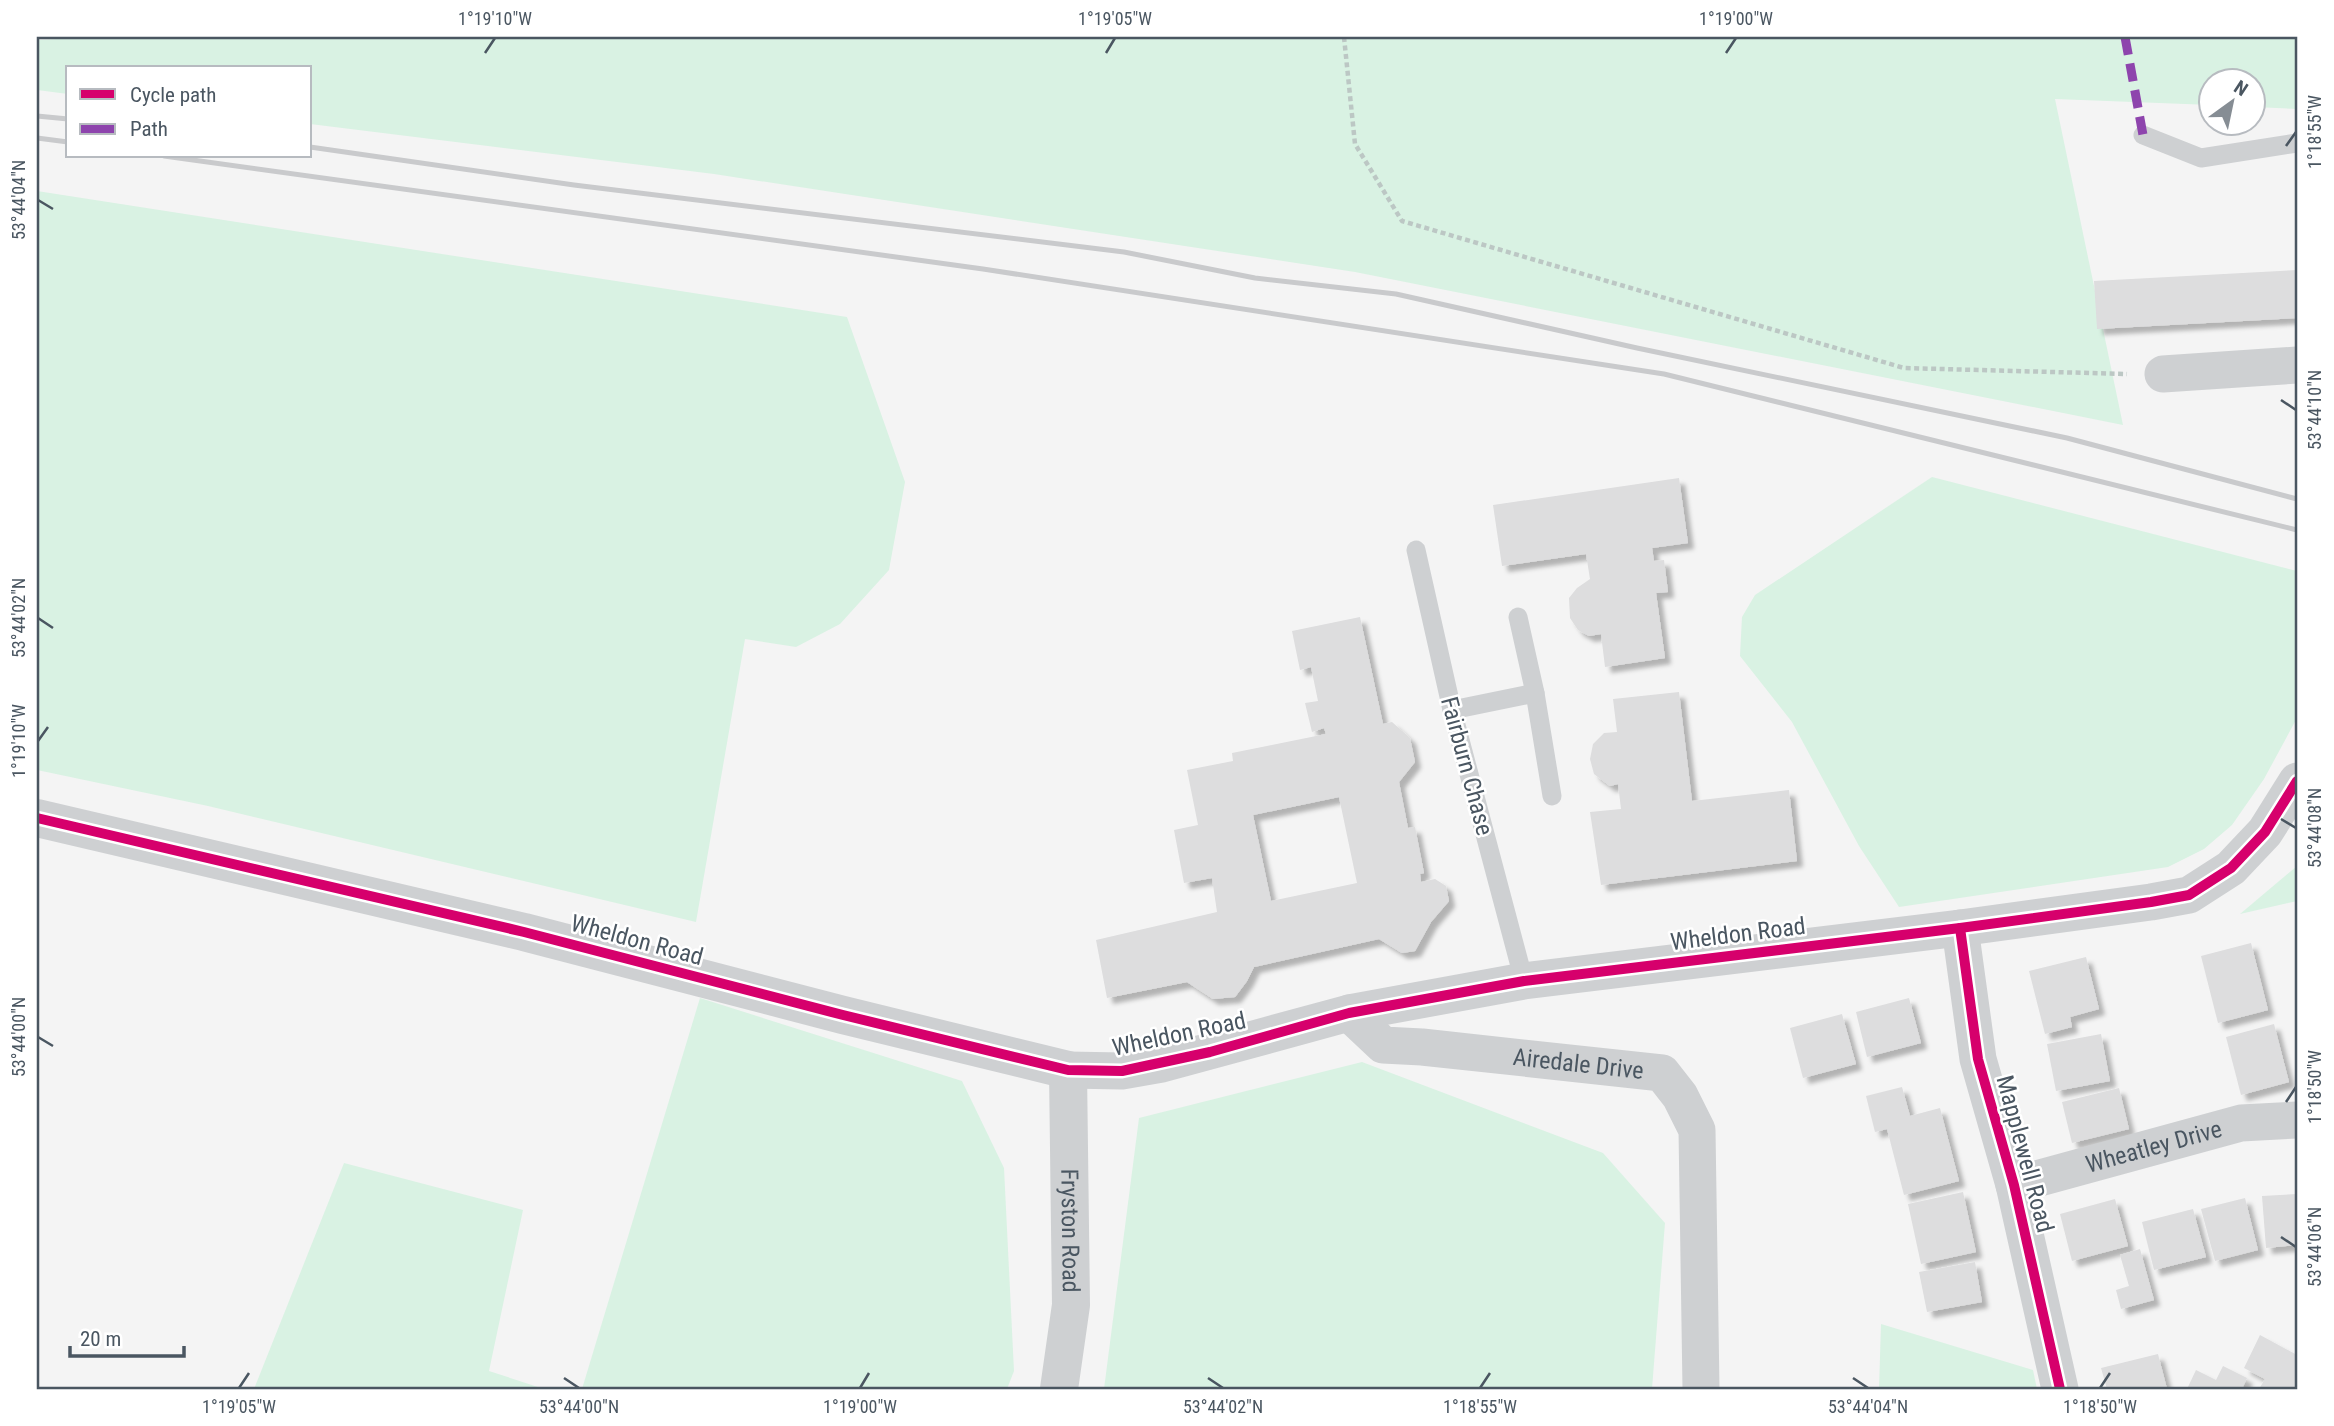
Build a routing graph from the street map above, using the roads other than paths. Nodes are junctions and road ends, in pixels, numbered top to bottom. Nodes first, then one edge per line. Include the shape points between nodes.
1 (2143, 135) dead end
2 (2297, 144) edge
3 (2297, 365) edge
4 (2163, 374) road end
5 (1416, 550) dead end
6 (1518, 617) dead end
7 (1535, 693) junction
8 (1452, 710) junction
9 (2297, 781) edge
10 (1552, 796) dead end
11 (37, 818) edge
12 (1960, 928) junction
13 (1524, 981) junction
14 (1349, 1013) junction
15 (1068, 1070) junction
16 (2297, 1120) edge
17 (2014, 1185) junction
18 (1059, 1389) edge
19 (1701, 1389) edge
20 (2060, 1389) edge

1 - 2 lane via 2201,158
3 - 4 street
5 - 8 lane, Fairburn Chase
6 - 7 lane
7 - 8 lane
7 - 10 lane
8 - 13 lane, Fairburn Chase
9 - 12 street, Wheldon Road via 2265,832 2240,859 2189,895
11 - 15 street, Wheldon Road via 524,932
12 - 13 street, Wheldon Road
12 - 17 street, Mapplewell Road via 1978,1059
13 - 14 street, Wheldon Road
14 - 15 street, Wheldon Road via 1163,1064 1122,1071
14 - 19 street, Airedale Drive via 1383,1045 1662,1073 1697,1130
15 - 18 street, Fryston Road via 1071,1306
16 - 17 street, Wheatley Drive via 2241,1123
17 - 20 street, Mapplewell Road

